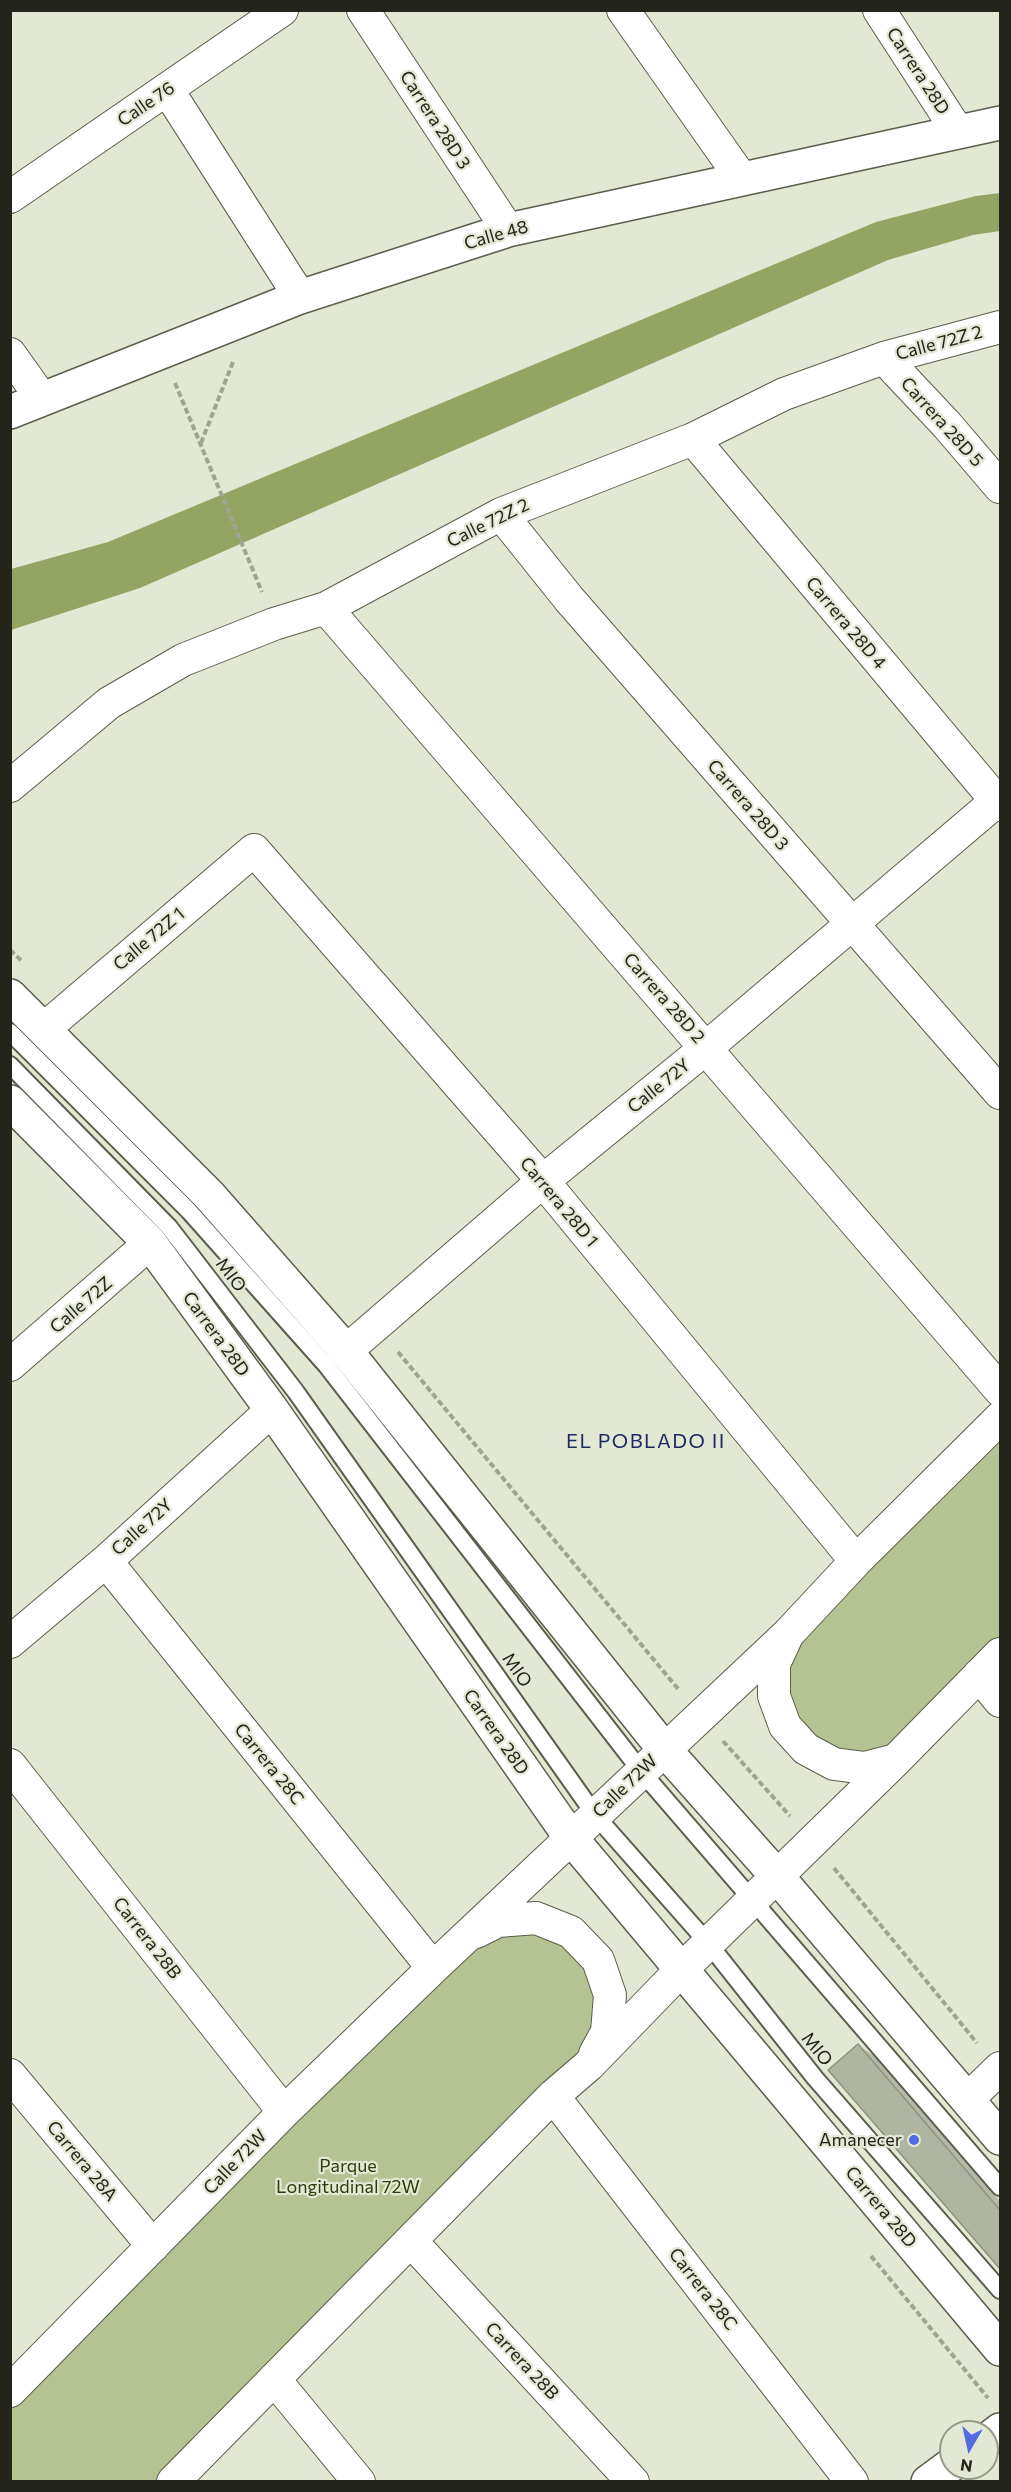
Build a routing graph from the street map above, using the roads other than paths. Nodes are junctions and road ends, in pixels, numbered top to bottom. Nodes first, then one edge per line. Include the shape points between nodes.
1 (282, 10) edge
2 (363, 10) edge
3 (624, 10) edge
4 (879, 10) edge
5 (168, 89) junction
6 (1000, 123) edge
7 (958, 132) junction
8 (742, 178) junction
9 (10, 197) edge
10 (508, 230) junction
11 (300, 297) junction
12 (1000, 327) edge
13 (10, 354) edge
14 (884, 358) junction
15 (42, 399) junction
16 (10, 412) edge
17 (693, 439) junction
18 (1000, 487) edge
19 (501, 514) junction
20 (326, 608) junction
21 (10, 786) edge
22 (999, 801) edge
23 (254, 850) joint
24 (852, 924) junction
25 (10, 996) edge
26 (44, 1029) junction
27 (10, 1032) edge
28 (706, 1047) junction
29 (10, 1065) edge
30 (1000, 1093) edge
31 (10, 1102) edge
32 (543, 1181) junction
33 (150, 1243) junction
34 (346, 1351) junction
35 (10, 1365) edge
36 (1000, 1390) edge
37 (272, 1410) junction
38 (1000, 1418) edge
39 (106, 1561) junction
40 (856, 1561) junction
41 (787, 1635) junction
42 (10, 1641) edge
43 (990, 1665) edge
44 (1000, 1701) edge
45 (664, 1749) junction
46 (896, 1760) junction
47 (10, 1765) edge
48 (641, 1772) junction
49 (595, 1815) junction
50 (571, 1838) junction
51 (776, 1875) junction
52 (753, 1899) junction
53 (465, 1938) junction
54 (708, 1943) junction
55 (433, 1968) junction
56 (681, 1970) junction
57 (589, 2065) junction
58 (1000, 2068) edge
59 (10, 2075) edge
60 (553, 2096) junction
61 (968, 2099) junction
62 (284, 2112) junction
63 (1000, 2138) edge
64 (1000, 2187) edge
65 (411, 2241) junction
66 (153, 2246) junction
67 (1000, 2290) edge
68 (1000, 2349) edge
69 (274, 2379) junction
70 (11, 2391) edge
71 (173, 2481) edge
72 (359, 2481) edge
73 (633, 2481) edge
74 (852, 2481) edge

1 - 5 street, Calle 76
2 - 10 street, Carrera 28D 3
3 - 8 street
4 - 7 street, Carrera 28D
5 - 9 street, Calle 76
5 - 11 street
6 - 7 street, Calle 48
7 - 8 street, Calle 48
8 - 10 street, Calle 48
10 - 11 street, Calle 48
11 - 15 street, Calle 48
12 - 14 street, Calle 72Z 2
13 - 15 street
14 - 17 street, Calle 72Z 2 via 784,394
14 - 18 street, Carrera 28D 5
15 - 16 street, Calle 48
17 - 19 street, Calle 72Z 2
17 - 22 street, Carrera 28D 4
19 - 20 street, Calle 72Z 2
19 - 24 street, Carrera 28D 3 via 577,608
20 - 21 street, Calle 72Z 2 via 183,660 110,703
20 - 28 street, Carrera 28D 2
22 - 24 street, Calle 72Y
23 - 26 street, Calle 72Z 1
23 - 32 street, Carrera 28D 1
24 - 28 street, Calle 72Y
24 - 30 street, Carrera 28D 3
25 - 26 street
26 - 34 street via 208,1195
27 - 48 lane, MIO via 189,1211 327,1366
28 - 32 street, Calle 72Y
28 - 36 street, Carrera 28D 2
29 - 49 lane, MIO via 169,1227 296,1392
31 - 33 street, Carrera 28D
32 - 34 street, Calle 72Y
32 - 40 street, Carrera 28D 1
33 - 35 street, Calle 72Z
33 - 37 street, Carrera 28D
34 - 45 street
37 - 39 street, Calle 72Y
37 - 50 street, Carrera 28D
38 - 40 street, Calle 72W
39 - 42 street, Calle 72Y
39 - 55 street, Carrera 28C
40 - 41 street, Calle 72W
41 - 45 street, Calle 72W
41 - 46 street, Calle 72W via 774,1664 774,1696 785,1726 806,1749 834,1764 865,1768
43 - 44 street
43 - 46 street, Calle 72W
45 - 48 street, Calle 72W
45 - 51 street
46 - 51 street, Calle 72W
47 - 62 street, Carrera 28B
48 - 49 street, Calle 72W
48 - 52 lane, MIO
49 - 50 street, Calle 72W
49 - 54 lane, MIO
50 - 53 street, Calle 72W
50 - 56 street, Carrera 28D
51 - 52 street, Calle 72W
51 - 61 street
52 - 54 street, Calle 72W
52 - 64 lane, MIO
53 - 55 street, Calle 72W
53 - 57 street, Calle 72W via 498,1921 536,1918 571,1932 578,1939 598,1960 610,1995 607,2032
54 - 56 street, Calle 72W
54 - 67 lane, MIO via 815,2078
55 - 62 street, Calle 72W
56 - 57 street, Calle 72W
56 - 68 street, Carrera 28D
57 - 60 street, Calle 72W
58 - 61 street
59 - 66 street, Carrera 28A
60 - 65 street, Calle 72W
60 - 74 street, Carrera 28C
61 - 63 street
62 - 66 street, Calle 72W
65 - 69 street, Calle 72W
65 - 73 street, Carrera 28B
66 - 70 street, Calle 72W
69 - 71 street, Calle 72W
69 - 72 street

